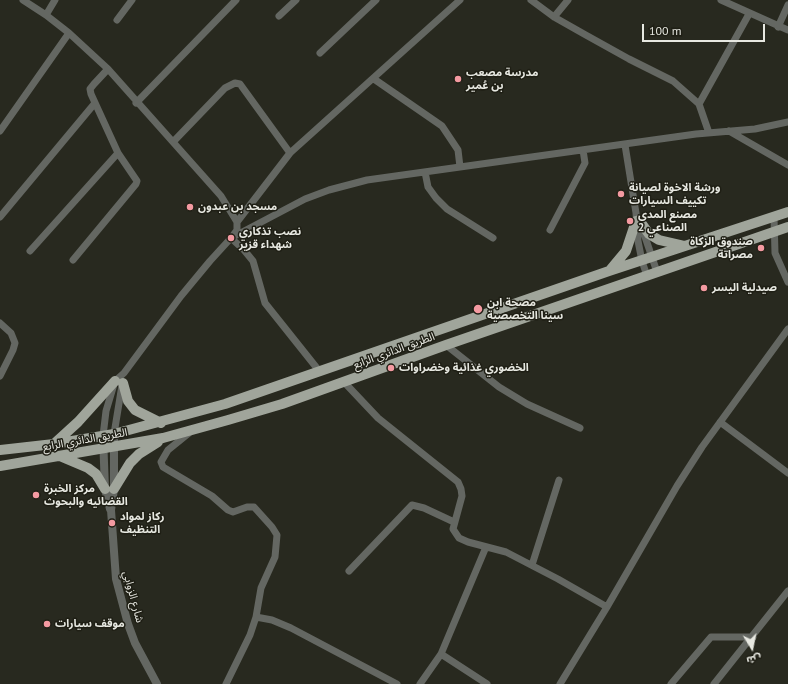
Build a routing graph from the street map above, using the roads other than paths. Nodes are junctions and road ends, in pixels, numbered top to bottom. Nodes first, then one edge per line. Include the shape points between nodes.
1 (23, 0) edge
2 (56, 0) edge
3 (132, 0) edge
4 (236, 0) edge
5 (296, 0) edge
6 (376, 0) edge
7 (460, 0) edge
8 (531, 0) edge
9 (568, 0) edge
10 (721, 0) edge
11 (788, 5) edge
12 (749, 14) junction
13 (46, 15) junction
14 (279, 16) dead end
15 (554, 17) junction
16 (117, 20) dead end
17 (778, 27) junction
18 (788, 30) edge
19 (69, 33) junction
20 (320, 52) dead end
21 (108, 69) junction
22 (374, 79) junction
23 (95, 103) junction
24 (136, 103) junction
25 (699, 104) junction
26 (788, 122) edge
27 (0, 130) edge
28 (729, 131) junction
29 (708, 132) junction
30 (173, 142) junction
31 (625, 145) junction
32 (583, 150) junction
33 (118, 153) junction
34 (290, 153) junction
35 (788, 165) edge
36 (460, 167) junction
37 (425, 172) junction
38 (788, 212) edge
39 (0, 217) edge
40 (774, 217) junction
41 (637, 218) junction
42 (237, 222) junction
43 (788, 227) edge
44 (550, 230) dead end
45 (774, 232) junction
46 (231, 238) junction
47 (493, 238) dead end
48 (685, 246) junction
49 (30, 251) dead end
50 (652, 257) junction
51 (73, 260) dead end
52 (642, 261) junction
53 (609, 271) junction
54 (657, 272) junction
55 (647, 276) junction
56 (788, 282) edge
57 (0, 323) edge
58 (788, 329) edge
59 (446, 345) junction
60 (320, 372) junction
61 (0, 376) edge
62 (119, 382) junction
63 (344, 382) junction
64 (720, 422) junction
65 (161, 423) junction
66 (580, 428) dead end
67 (192, 431) junction
68 (114, 434) junction
69 (103, 436) junction
70 (163, 438) junction
71 (54, 444) junction
72 (114, 448) junction
73 (0, 450) edge
74 (104, 450) junction
75 (62, 457) junction
76 (0, 466) edge
77 (788, 473) edge
78 (559, 480) dead end
79 (110, 489) junction
80 (454, 522) junction
81 (486, 547) junction
82 (532, 565) junction
83 (349, 571) dead end
84 (788, 591) edge
85 (607, 607) junction
86 (256, 617) junction
87 (753, 637) junction
88 (441, 654) junction
89 (157, 684) edge
90 (226, 684) edge
91 (397, 684) edge
92 (420, 684) edge
93 (486, 684) edge
94 (560, 684) edge
95 (670, 684) edge
96 (714, 684) edge

1 - 13 street
2 - 13 street
3 - 16 street
4 - 24 street
5 - 14 street
6 - 20 street
7 - 22 street
8 - 15 street
9 - 15 street
10 - 12 street
11 - 17 street
12 - 17 street
12 - 25 street
13 - 19 street
15 - 25 street via 673,81
17 - 18 street
19 - 21 street
19 - 27 street
21 - 23 street via 90,89
21 - 24 street
22 - 34 street
22 - 36 street via 442,126 458,150
23 - 33 street
23 - 39 street
24 - 30 street
25 - 29 street
26 - 28 street
28 - 29 street
28 - 35 street
29 - 31 street
30 - 34 street via 225,88 235,83 240,84
30 - 42 street via 221,196
31 - 32 street
31 - 41 street
32 - 36 street
32 - 44 street via 585,163
33 - 49 street
33 - 51 street via 137,181 136,184
34 - 42 street
36 - 37 street
37 - 46 street via 367,180 329,190 306,199
37 - 47 street via 428,187 447,209
38 - 40 main road, الطريق الدائري الرابع
40 - 45 street
40 - 48 main road, الطريق الدائري الرابع
41 - 48 main road via 649,234 660,240
41 - 50 street
41 - 52 street
41 - 53 main road via 626,251
42 - 46 street via 237,230
43 - 45 main road, الطريق الدائري الرابع
45 - 54 main road, الطريق الدائري الرابع
45 - 56 street via 775,253
46 - 60 street via 252,261 265,303
46 - 62 street via 182,296
48 - 50 main road, الطريق الدائري الرابع
50 - 52 main road, الطريق الدائري الرابع
50 - 54 street
52 - 53 main road, الطريق الدائري الرابع
52 - 55 street
53 - 60 main road, الطريق الدائري الرابع
54 - 55 main road, الطريق الدائري الرابع
55 - 59 main road, الطريق الدائري الرابع
57 - 61 street via 11,333 15,343
58 - 64 street
59 - 63 main road, الطريق الدائري الرابع
59 - 66 street via 499,387 527,404
60 - 65 main road, الطريق الدائري الرابع
62 - 65 main road via 135,410
62 - 68 street
62 - 69 street via 106,411
62 - 71 main road
63 - 67 main road, الطريق الدائري الرابع
63 - 80 street via 378,418 458,482 462,496
64 - 77 street
64 - 85 street via 677,486
65 - 68 main road, الطريق الدائري الرابع
67 - 70 main road, الطريق الدائري الرابع
67 - 86 street via 168,450 161,462 163,467 212,496 228,510 233,512 254,507 277,535 275,557 261,588
68 - 69 main road, الطريق الدائري الرابع
68 - 72 street
69 - 71 main road, الطريق الدائري الرابع
69 - 74 street
70 - 72 main road, الطريق الدائري الرابع
70 - 79 main road via 139,454
71 - 73 main road, الطريق الدائري الرابع
72 - 74 main road, الطريق الدائري الرابع
72 - 79 street
74 - 75 main road, الطريق الدائري الرابع
74 - 79 street
75 - 76 main road, الطريق الدائري الرابع
75 - 79 main road via 88,468
78 - 82 street
79 - 89 street, شارع الزوابي via 112,554 121,601 135,643
80 - 81 street via 454,529 459,538
80 - 83 street via 412,505
81 - 82 street via 506,552
81 - 88 street
82 - 85 street
84 - 87 street
85 - 94 street
86 - 90 street
86 - 91 street via 291,628
87 - 95 street via 711,637
87 - 96 street
88 - 92 street
88 - 93 street

